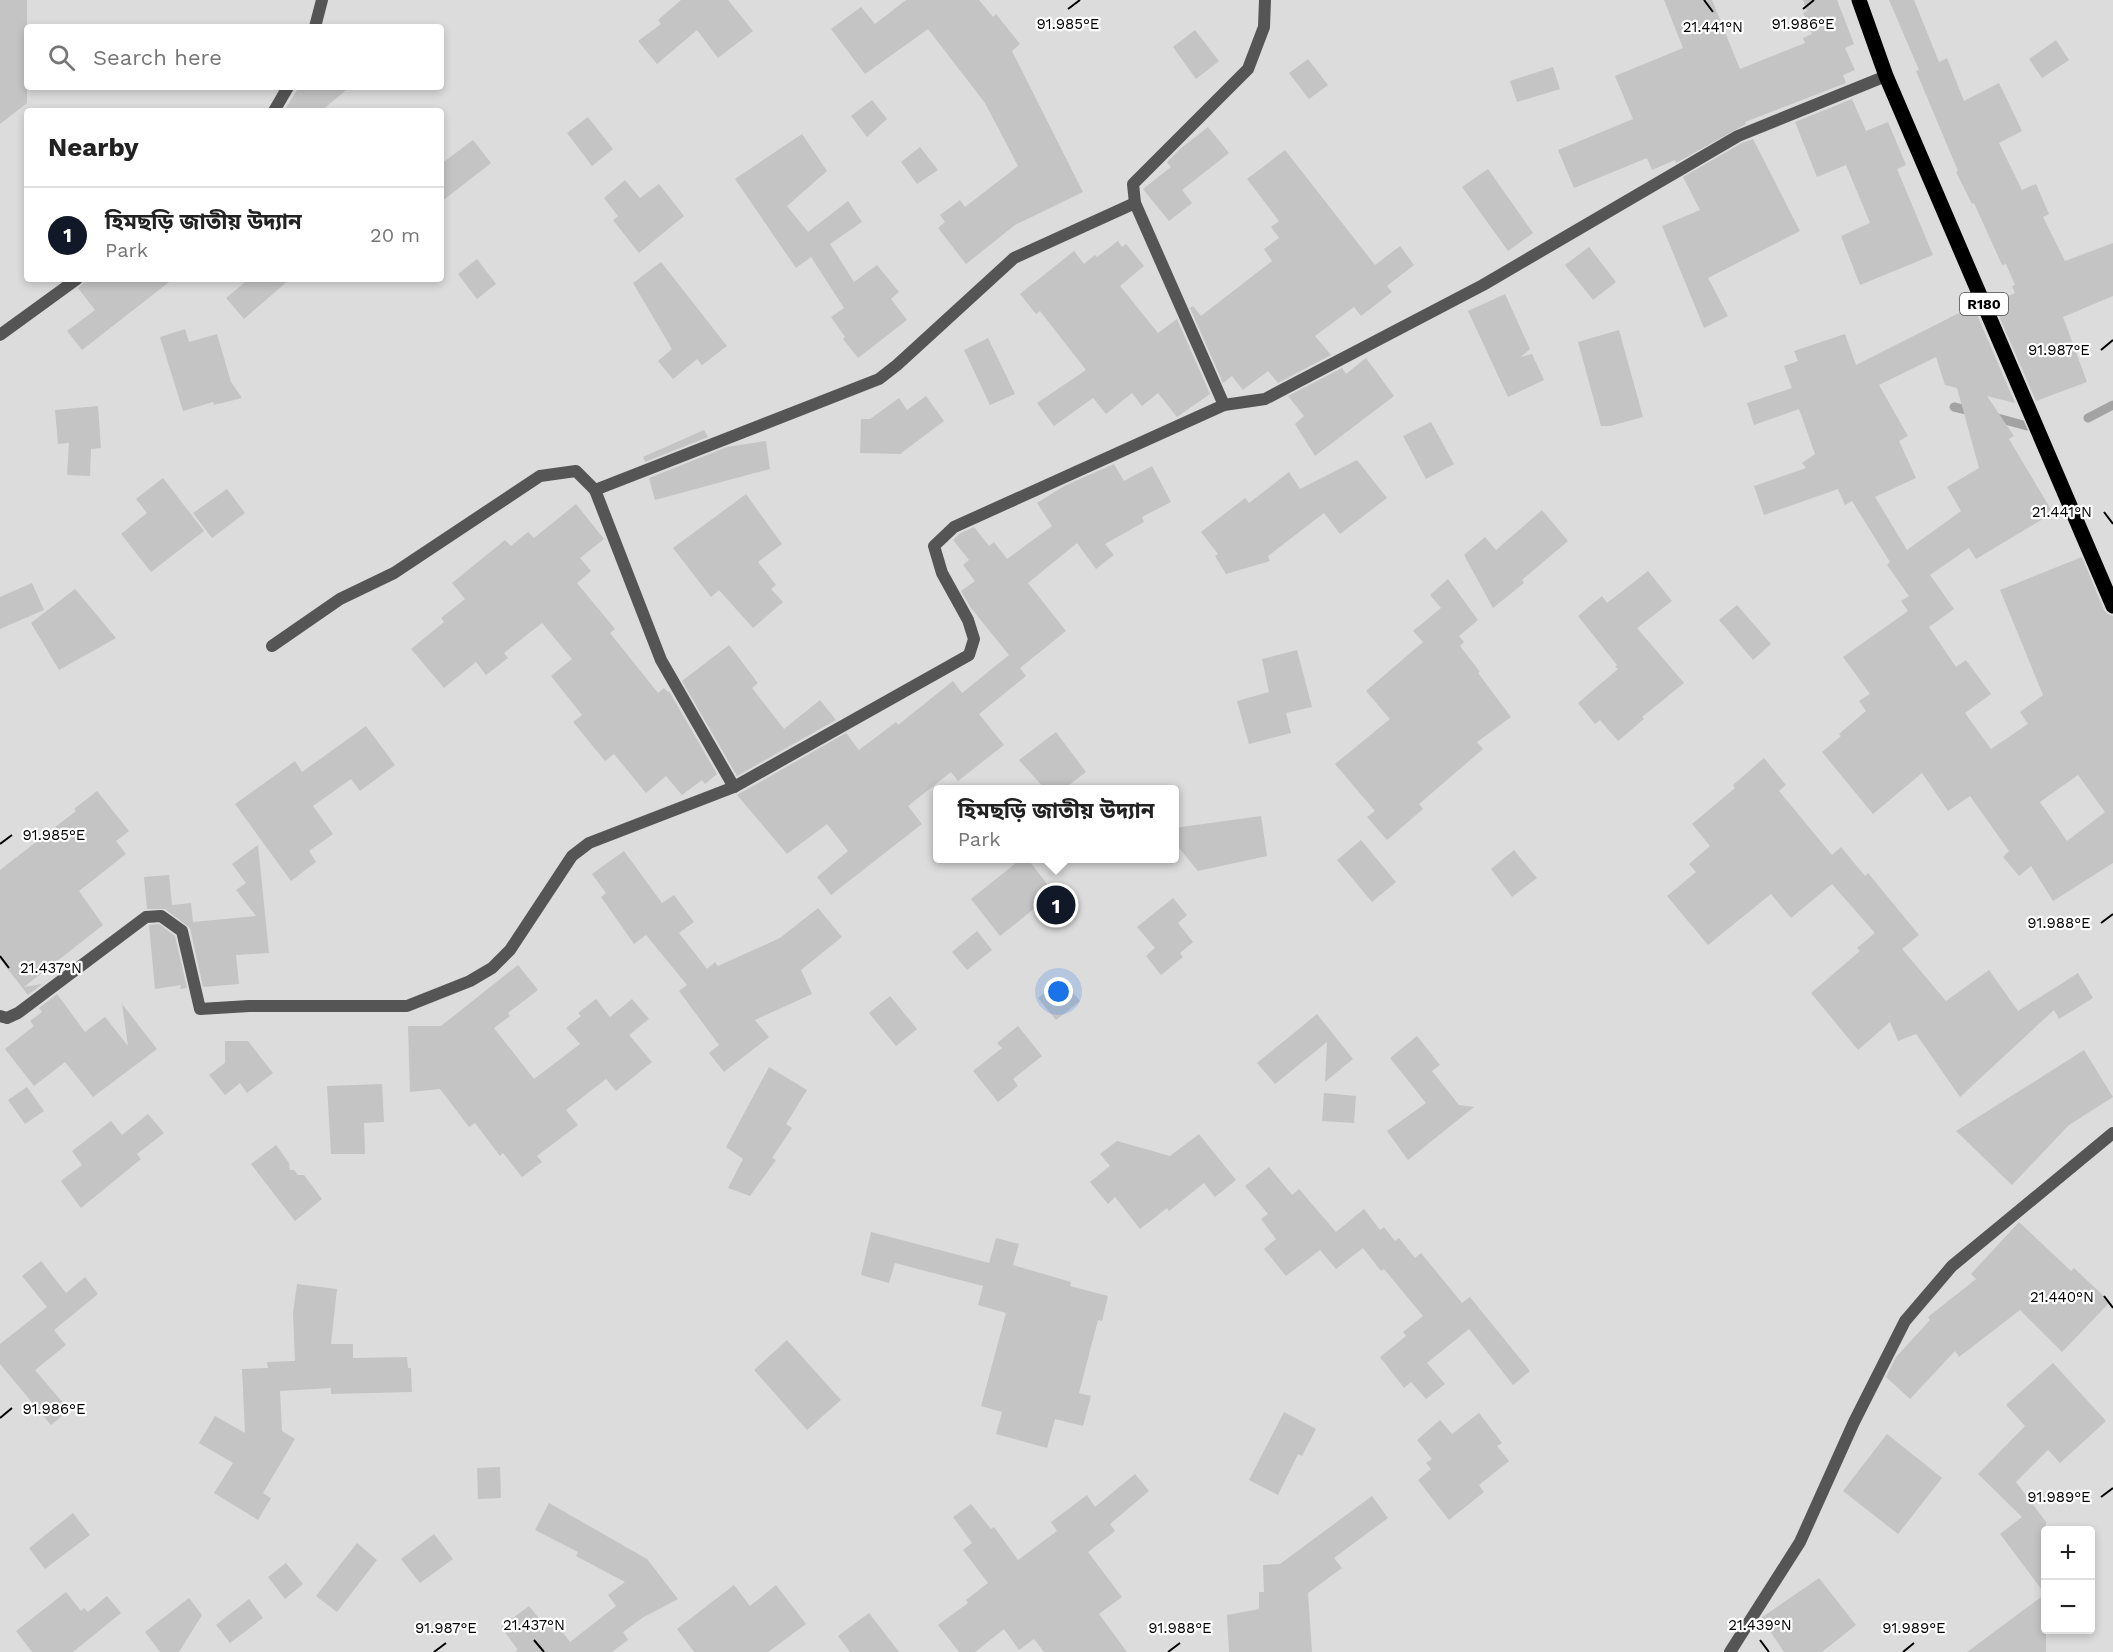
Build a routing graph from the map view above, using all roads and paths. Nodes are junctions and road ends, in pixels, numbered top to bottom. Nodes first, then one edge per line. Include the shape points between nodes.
1 (322, 0) edge
2 (1266, 0) edge
3 (1859, 0) edge
4 (316, 24) edge
5 (1886, 76) junction
6 (286, 90) edge
7 (276, 108) edge
8 (1135, 204) junction
9 (73, 282) edge
10 (0, 335) edge
11 (1224, 405) junction
12 (595, 490) junction
13 (2113, 606) edge
14 (272, 646) dead end
15 (734, 788) junction
16 (0, 1016) edge
17 (2113, 1133) edge
18 (1730, 1652) edge

1 - 4 street
2 - 8 street via 1264,27 1248,69 1133,184
3 - 5 main road, R180
5 - 11 street via 1738,136 1483,285 1266,399
5 - 13 main road, R180
6 - 7 street
8 - 11 street
8 - 12 street via 1014,258 879,379
9 - 10 street
11 - 15 street via 954,527 934,546 942,573 968,620 974,639 969,655
12 - 14 street via 576,471 540,476 394,573 340,599
12 - 15 street via 661,660
15 - 16 street via 589,843 572,856 510,950 492,968 407,1006 200,1009 182,931 161,916 146,917 18,1012 7,1018
17 - 18 street via 1952,1266 1905,1321 1800,1542

